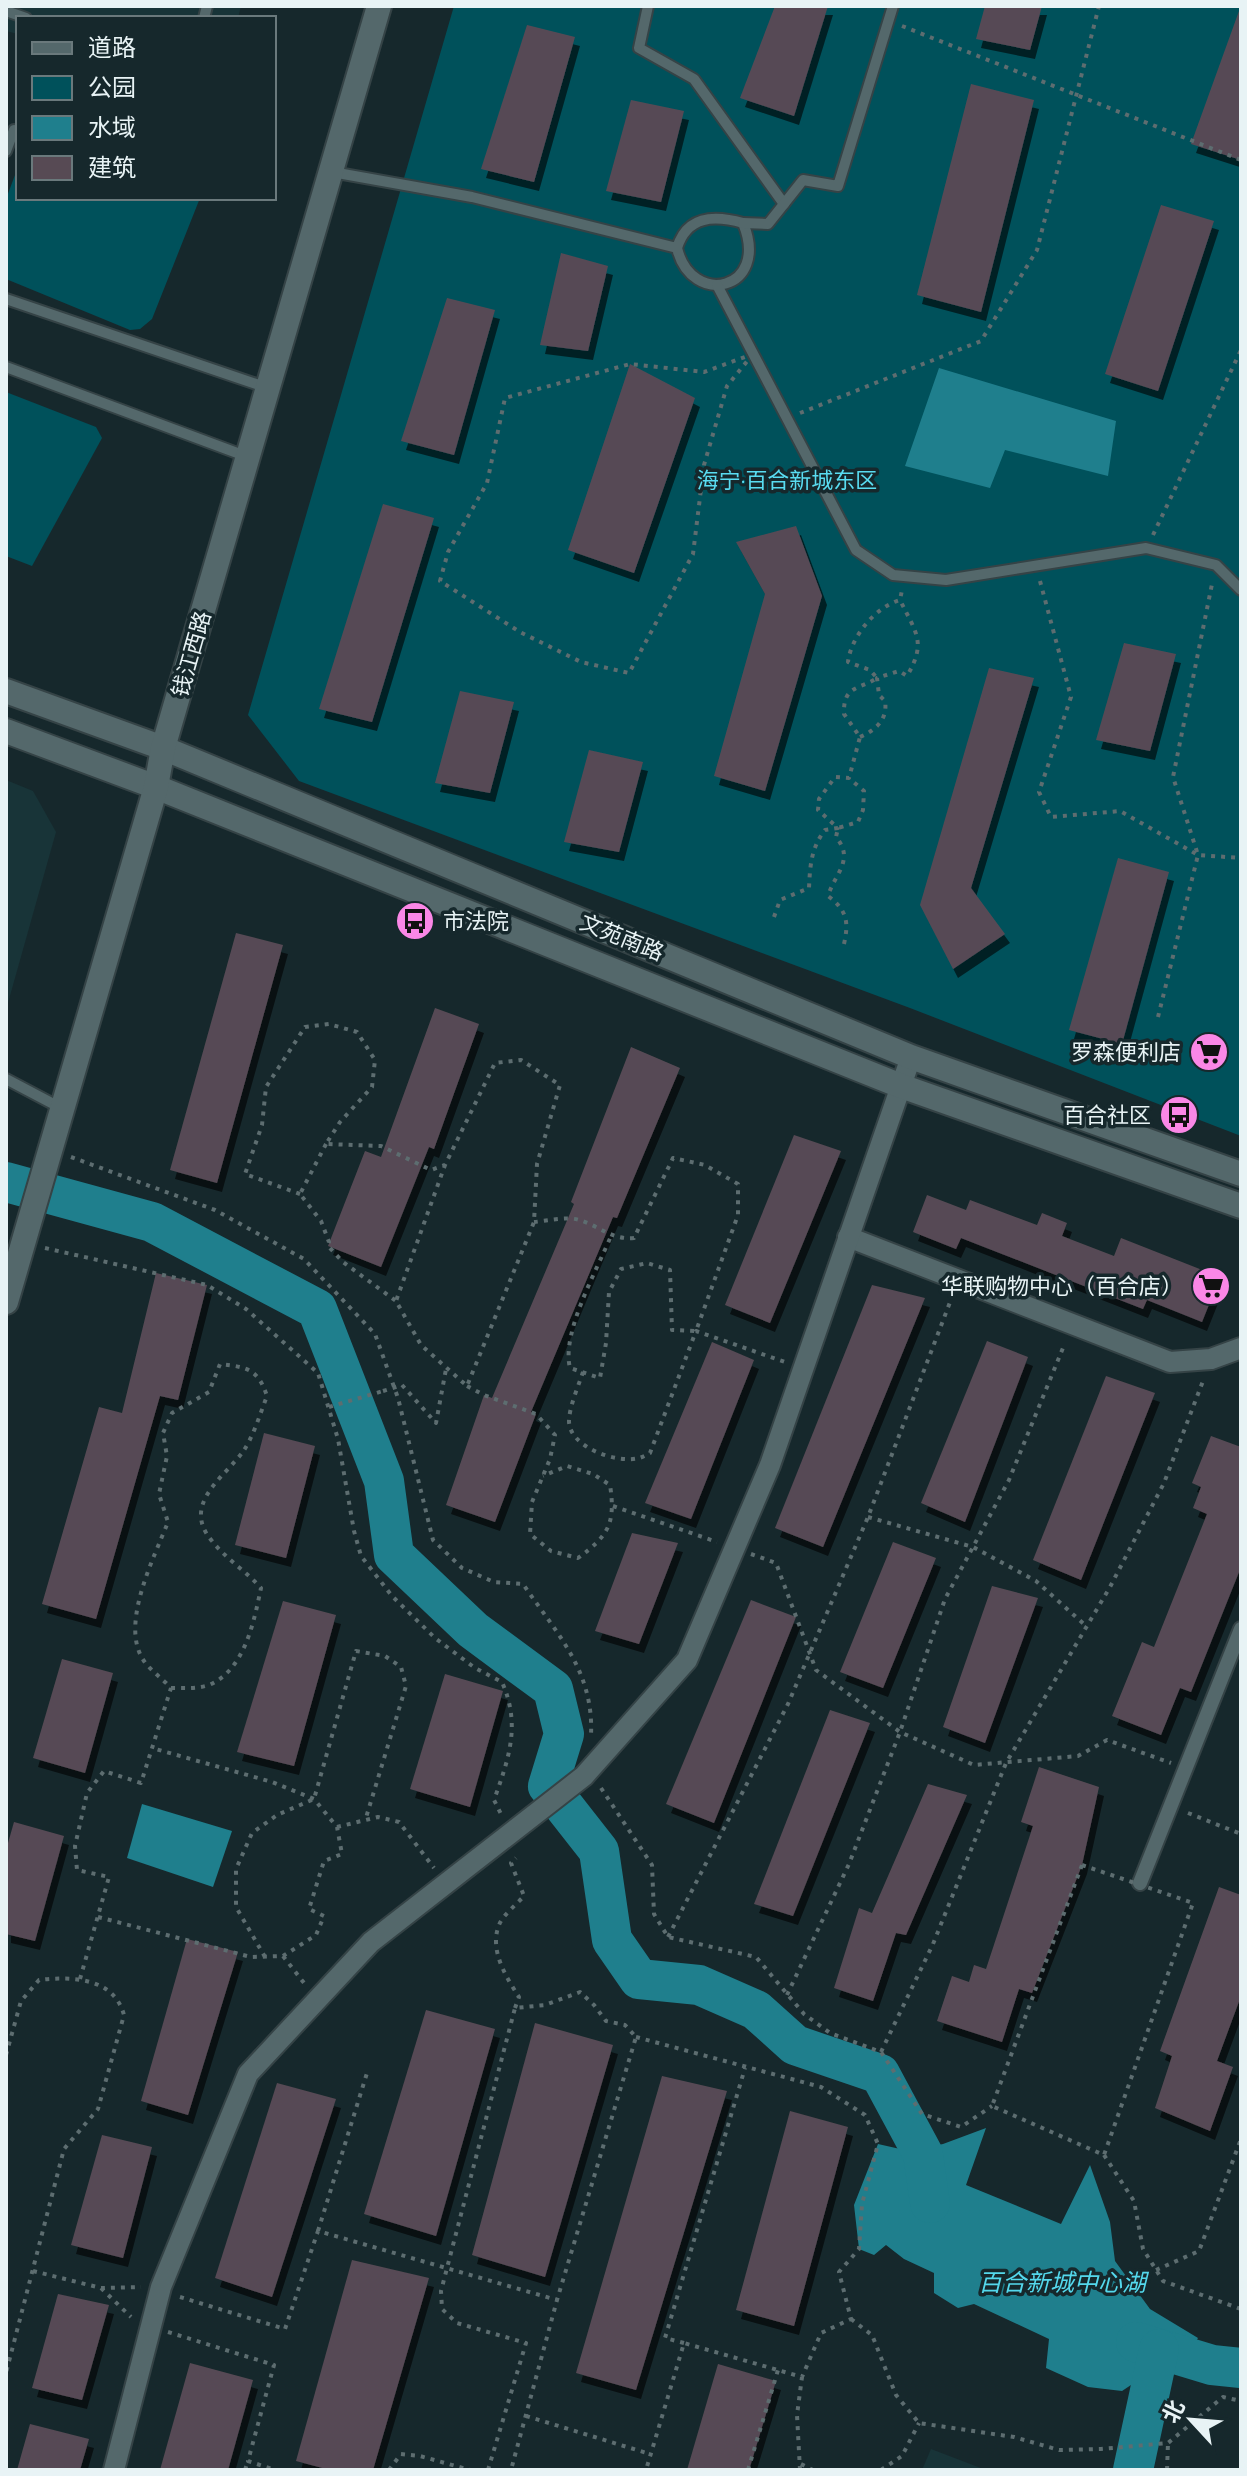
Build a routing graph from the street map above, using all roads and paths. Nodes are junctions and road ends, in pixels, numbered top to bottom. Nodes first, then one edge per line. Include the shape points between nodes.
1 (379, 6) edge
2 (648, 6) edge
3 (893, 6) edge
4 (1099, 6) edge
5 (889, 21) junction
6 (14, 130) dead end
7 (6, 151) edge
8 (1241, 160) edge
9 (332, 172) junction
10 (784, 204) junction
11 (743, 223) junction
12 (677, 248) junction
13 (717, 285) junction
14 (6, 299) edge
15 (1241, 350) edge
16 (753, 354) junction
17 (6, 367) edge
18 (268, 388) junction
19 (787, 419) junction
20 (248, 457) junction
21 (1146, 548) junction
22 (1216, 565) junction
23 (1036, 567) junction
24 (905, 576) junction
25 (1241, 590) edge
26 (900, 600) junction
27 (877, 678) junction
28 (6, 691) edge
29 (6, 731) edge
30 (860, 737) junction
31 (163, 748) junction
32 (849, 778) junction
33 (156, 787) junction
34 (838, 828) junction
35 (1198, 855) junction
36 (1241, 858) edge
37 (774, 917) dead end
38 (844, 944) dead end
39 (1158, 1017) dead end
40 (911, 1057) junction
41 (6, 1079) edge
42 (901, 1086) junction
43 (62, 1109) junction
44 (326, 1144) junction
45 (50, 1150) junction
46 (445, 1165) junction
47 (1241, 1174) edge
48 (300, 1194) junction
49 (1241, 1206) edge
50 (534, 1222) junction
51 (611, 1236) junction
52 (848, 1237) junction
53 (24, 1240) junction
54 (958, 1280) junction
55 (396, 1301) junction
56 (6, 1302) edge
57 (1073, 1324) junction
58 (696, 1331) junction
59 (1241, 1348) edge
60 (1211, 1359) junction
61 (447, 1368) junction
62 (802, 1368) junction
63 (583, 1372) junction
64 (467, 1386) junction
65 (330, 1407) junction
66 (543, 1476) junction
67 (613, 1506) junction
68 (868, 1517) junction
69 (973, 1547) junction
70 (735, 1548) junction
71 (1086, 1626) junction
72 (1241, 1629) edge
73 (810, 1653) junction
74 (171, 1688) junction
75 (900, 1732) junction
76 (152, 1748) junction
77 (1006, 1763) junction
78 (1186, 1768) junction
79 (587, 1773) junction
80 (314, 1799) junction
81 (1170, 1806) junction
82 (365, 1821) junction
83 (337, 1827) junction
84 (519, 1827) junction
85 (1241, 1834) edge
86 (1140, 1883) junction
87 (446, 1884) junction
88 (98, 1917) junction
89 (668, 1937) junction
90 (283, 1956) junction
91 (265, 1957) junction
92 (80, 1979) junction
93 (787, 1995) junction
94 (318, 1999) junction
95 (515, 2008) junction
96 (636, 2037) junction
97 (881, 2052) junction
98 (6, 2055) edge
99 (745, 2067) junction
100 (367, 2073) dead end
101 (992, 2106) junction
102 (1241, 2139) edge
103 (1104, 2155) junction
104 (318, 2231) junction
105 (447, 2268) junction
106 (1156, 2270) junction
107 (33, 2271) junction
108 (101, 2288) junction
109 (160, 2291) junction
110 (557, 2300) junction
111 (1241, 2309) edge
112 (851, 2319) junction
113 (151, 2327) junction
114 (684, 2343) junction
115 (778, 2370) junction
116 (6, 2373) edge
117 (802, 2377) junction
118 (1241, 2401) edge
119 (526, 2416) junction
120 (919, 2423) junction
121 (1168, 2443) junction
122 (651, 2455) junction
123 (248, 2461) junction
124 (801, 2467) edge
125 (114, 2470) edge
126 (245, 2470) edge
127 (275, 2470) edge
128 (389, 2470) edge
129 (470, 2470) edge
130 (488, 2470) edge
131 (511, 2470) edge
132 (646, 2470) edge
133 (748, 2470) edge
134 (813, 2470) edge
135 (881, 2470) edge
136 (1167, 2470) edge

1 - 9 main road, 钱江西路
2 - 10 lane via 639,48 694,79
3 - 5 lane
4 - 19 path via 1037,250 981,341
5 - 8 path
5 - 10 lane via 838,186 803,180
6 - 7 lane
9 - 12 lane via 472,197
9 - 18 main road, 钱江西路
10 - 11 lane via 768,224
11 - 12 lane via 704,218 691,224
11 - 13 lane via 750,239 745,270 734,282
12 - 13 lane via 690,274
13 - 16 lane
14 - 18 lane
15 - 21 path
16 - 16 path via 704,372 630,364 505,398 487,483 448,552 440,581 544,644 581,662 629,673 693,554 704,465 719,412 727,386
16 - 19 lane
17 - 20 lane
18 - 20 main road, 钱江西路
19 - 24 lane via 856,550 893,575
20 - 31 main road, 钱江西路
21 - 22 lane
21 - 23 lane
22 - 25 lane
22 - 35 path via 1173,777
23 - 24 lane via 946,580
23 - 35 path via 1071,697 1039,792 1051,817 1120,811
24 - 26 path
26 - 27 path via 919,654 907,676 899,671
26 - 27 path via 858,634 848,655 848,662
27 - 30 path via 884,716 872,732
27 - 30 path via 852,689 844,705 844,714
28 - 31 main road, 文苑南路
29 - 33 main road, 文苑南路
30 - 32 path
31 - 33 main road, 钱江西路
31 - 40 main road, 文苑南路
32 - 34 path via 864,791 863,810 858,822
32 - 34 path via 835,777 819,799 818,810
33 - 42 main road, 文苑南路
33 - 43 main road, 钱江西路
34 - 37 path via 825,830 816,841 809,888 780,900
34 - 38 path via 836,837 845,857 828,896 845,911
35 - 36 path
35 - 39 path
40 - 42 street
40 - 47 main road, 文苑南路
41 - 43 lane
42 - 49 main road, 文苑南路
42 - 52 street
43 - 45 main road, 钱江西路
44 - 46 path via 381,1146 431,1170
44 - 48 path
44 - 48 path via 372,1087 375,1060 357,1032 329,1024 305,1027 266,1087 262,1125 245,1174
45 - 53 main road, 钱江西路
45 - 79 path via 215,1210 304,1259 375,1334 398,1398 433,1540 462,1568 494,1582 523,1584 583,1675 592,1711
46 - 50 path via 495,1063 521,1060 560,1085 537,1164
46 - 55 path
48 - 55 path via 321,1221 328,1246
50 - 51 path via 577,1219
50 - 64 path
51 - 58 path via 634,1238 673,1158 705,1165 738,1184 738,1215
51 - 63 path via 567,1355 570,1368
52 - 54 street
52 - 62 street
53 - 56 main road, 钱江西路
53 - 65 path via 207,1285 246,1309 318,1373
54 - 57 street
54 - 68 path
55 - 61 path via 421,1345
57 - 60 street via 1170,1362
57 - 69 path via 1009,1480
58 - 62 path
58 - 63 path via 672,1330 670,1270 647,1263 621,1269 609,1292 600,1378
58 - 63 path via 650,1453 637,1459 616,1458 575,1438 569,1422
59 - 60 street
60 - 71 path via 1164,1483
61 - 64 path
61 - 65 path, bridge via 436,1423 402,1385
62 - 70 street
64 - 66 path via 536,1414 555,1435
65 - 84 path via 361,1556 435,1638 502,1682 511,1701 512,1744 494,1800 500,1813
66 - 67 path via 567,1466 593,1474 610,1485
66 - 67 path via 532,1502 530,1534 551,1551 578,1558 603,1540
67 - 70 path
68 - 69 path
68 - 73 path
69 - 71 path via 1036,1581
69 - 75 path via 945,1599
70 - 73 path via 776,1563
70 - 79 street via 687,1660
71 - 77 path
72 - 78 street
73 - 75 path via 816,1670
73 - 89 path
74 - 74 path via 144,1661 134,1639 146,1579 168,1522 159,1494 167,1456 163,1433 172,1413 209,1392 220,1364 243,1367 261,1378 267,1396 243,1451 204,1500 202,1520 210,1539 261,1588 252,1629 235,1663 212,1684
74 - 76 path
75 - 77 path via 974,1765
75 - 93 path via 849,1864
76 - 80 path
76 - 88 path via 141,1783 104,1771 87,1793 75,1846 77,1870 109,1877
77 - 78 path via 1078,1756 1107,1740
77 - 97 path via 933,1944
78 - 81 street
79 - 84 street
79 - 89 path via 652,1865 654,1914
80 - 82 path via 356,1651 385,1656 401,1667 406,1686
80 - 83 path
80 - 91 path via 252,1833 236,1869 236,1907
81 - 85 path
81 - 86 street
82 - 83 path
82 - 87 path via 378,1817 399,1822
83 - 90 path via 342,1854 324,1861 309,1909 324,1916 316,1935
84 - 87 street
84 - 95 path via 529,1844 511,1863 524,1896 500,1922 496,1937 503,1972 519,1997
86 - 101 path via 1082,1865
86 - 103 path via 1193,1903
87 - 94 street via 371,1942
88 - 91 path
88 - 92 path
89 - 93 path via 756,1957
90 - 91 path
90 - 94 path
92 - 98 path via 39,1980 21,2001
92 - 107 path via 98,1983 120,2002 124,2015 98,2109 64,2149
93 - 97 path via 830,2033
94 - 109 street via 248,2074
95 - 96 path via 545,2005 580,1992 606,2021 625,2025
95 - 105 path
96 - 99 path
96 - 110 path
97 - 101 path via 922,2114 961,2127
99 - 112 path via 821,2087 865,2115 878,2144 862,2204 859,2249 839,2272
99 - 114 path via 665,2338
100 - 104 path
101 - 103 path
102 - 106 path via 1199,2251
103 - 106 path via 1134,2201 1143,2249
104 - 105 path
104 - 109 path via 285,2329
105 - 110 path
105 - 130 path via 442,2309 457,2323 526,2343
106 - 111 path via 1163,2281
107 - 108 path
107 - 116 path
108 - 109 path
108 - 113 path via 136,2322
109 - 113 street
110 - 119 path
112 - 117 path via 821,2333
112 - 120 path via 872,2335 896,2395
113 - 123 path via 274,2365
113 - 125 street
114 - 115 path
114 - 122 path
115 - 117 path
115 - 133 path
117 - 124 path via 797,2415
118 - 121 path via 1223,2397
119 - 122 path
119 - 131 path
120 - 121 path via 1014,2437 1059,2450
120 - 135 path via 902,2456
121 - 136 path
122 - 132 path
123 - 126 path
123 - 127 path
124 - 134 path
128 - 129 path via 401,2454

